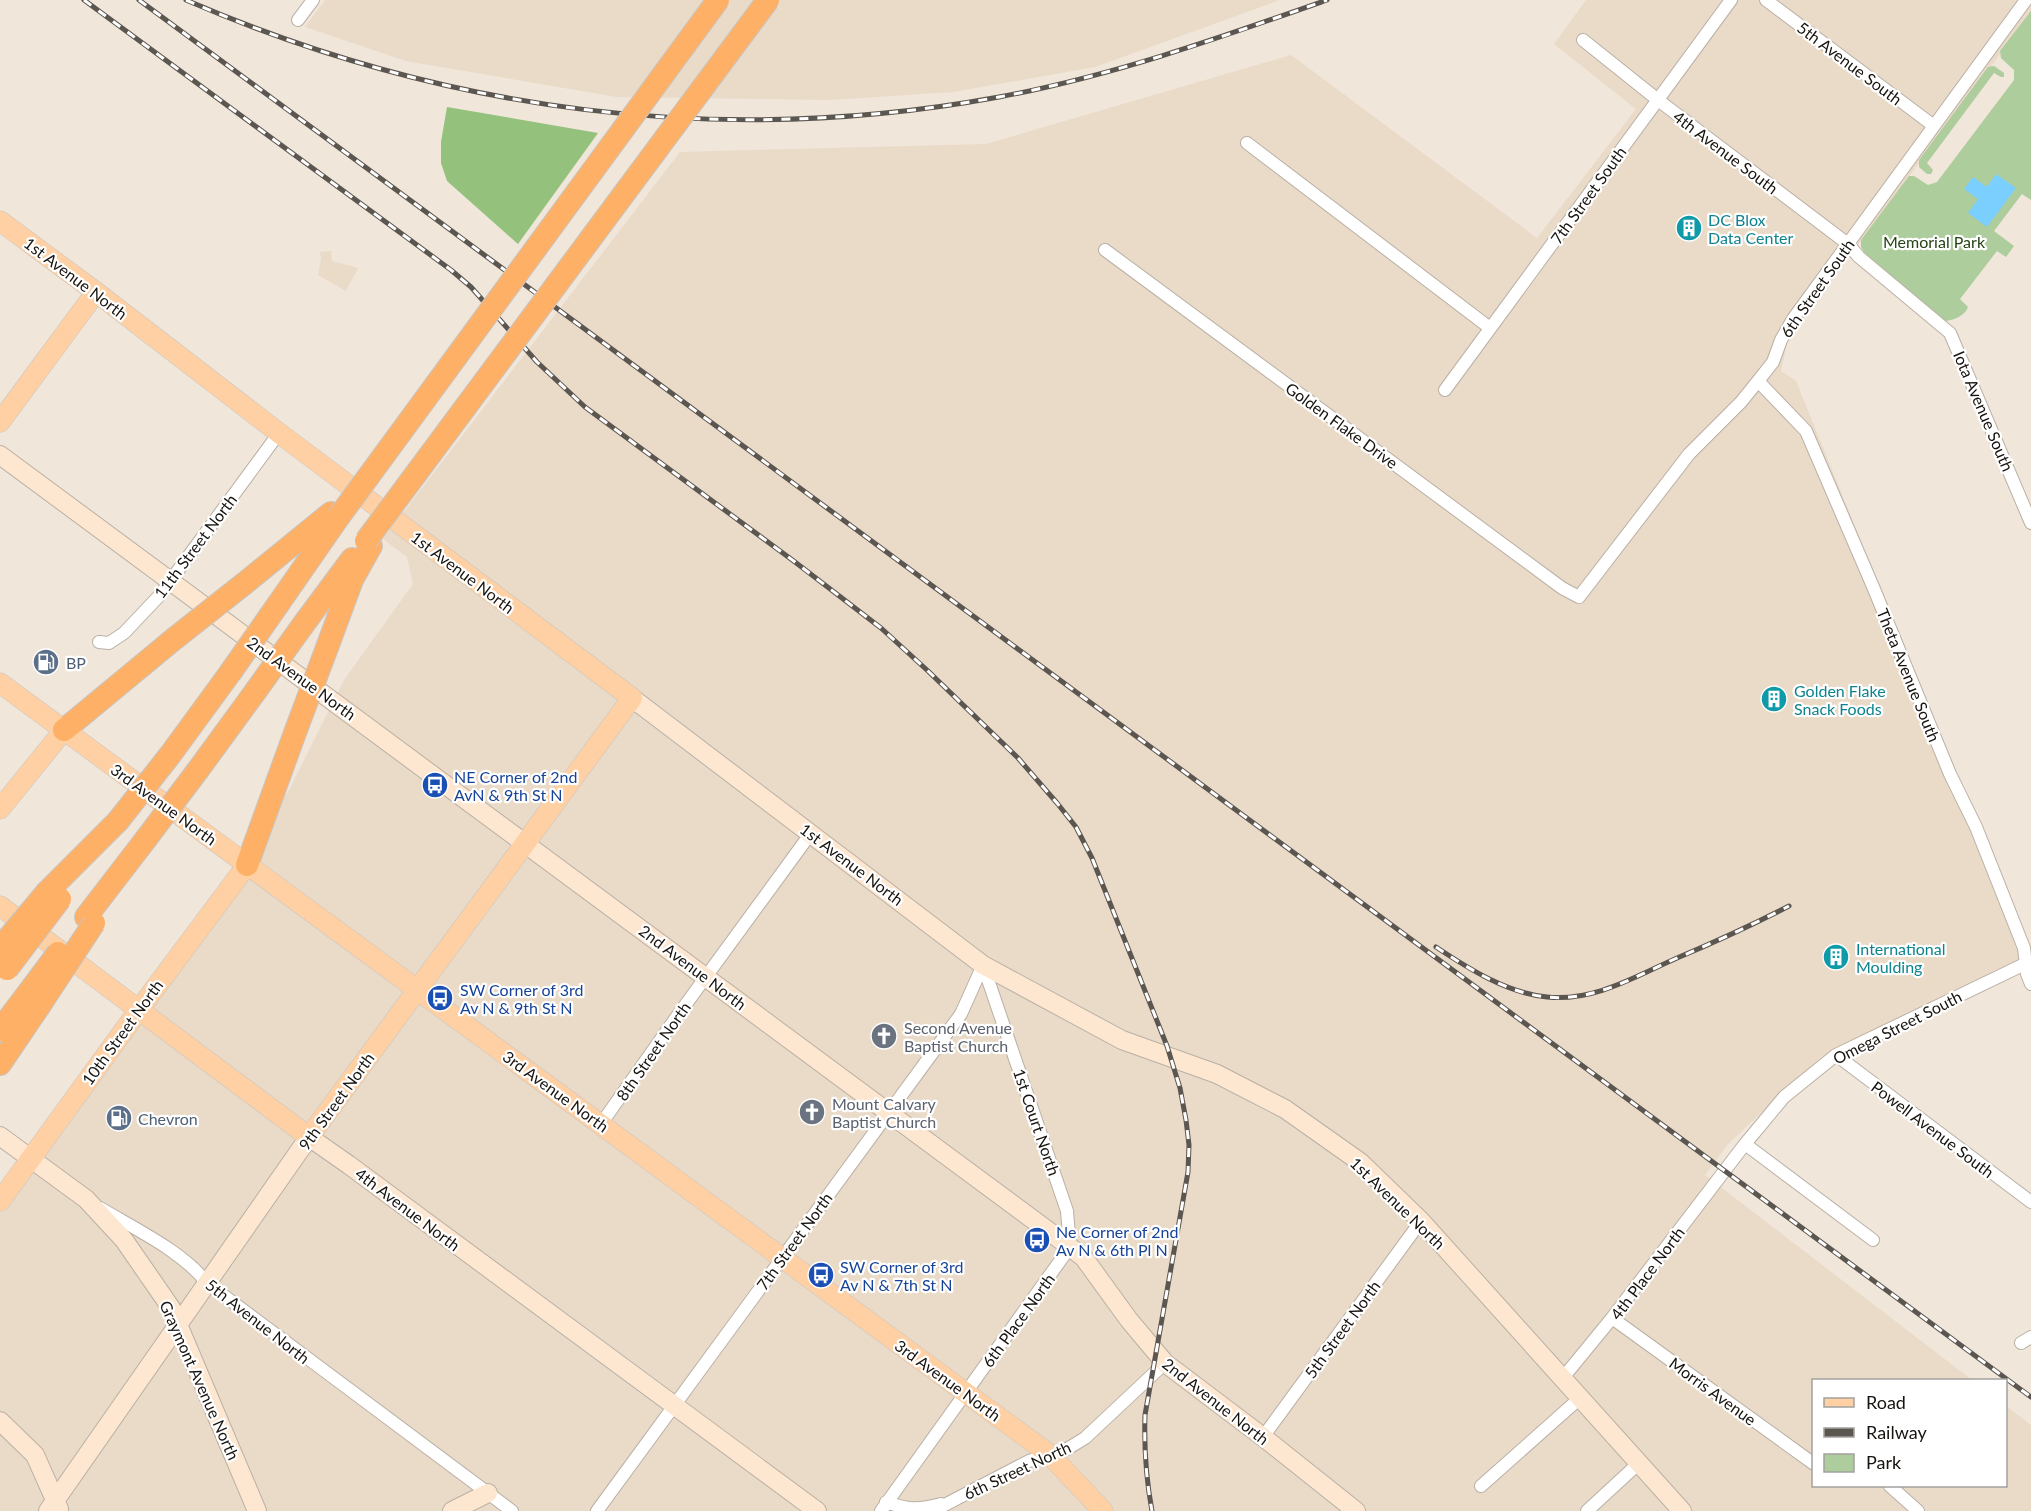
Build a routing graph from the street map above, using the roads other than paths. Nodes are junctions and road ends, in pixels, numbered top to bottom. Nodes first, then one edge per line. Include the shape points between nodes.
1 (313, 0) edge
2 (718, 0) edge
3 (768, 0) edge
4 (1731, 0) edge
5 (1766, 0) edge
6 (2026, 0) edge
7 (298, 20) dead end
8 (1583, 40) dead end
9 (1659, 100) junction
10 (1934, 126) junction
11 (1247, 143) dead end
12 (0, 221) edge
13 (1848, 244) junction
14 (1106, 250) dead end
15 (96, 292) junction
16 (1490, 328) junction
17 (1950, 333) joint
18 (1758, 381) junction
19 (1445, 390) dead end
20 (0, 422) edge
21 (279, 433) junction
22 (0, 455) edge
23 (335, 516) junction
24 (2031, 523) edge
25 (369, 543) junction
26 (169, 580) junction
27 (1579, 597) joint
28 (99, 642) dead end
29 (0, 683) edge
30 (632, 698) junction
31 (64, 730) junction
32 (0, 810) edge
33 (811, 833) junction
34 (525, 842) junction
35 (247, 865) junction
36 (0, 906) edge
37 (2028, 962) edge
38 (2, 965) edge
39 (983, 965) junction
40 (706, 977) junction
41 (2031, 984) edge
42 (417, 989) junction
43 (36, 996) junction
44 (138, 1011) junction
45 (0, 1030) edge
46 (1836, 1055) junction
47 (0, 1065) edge
48 (889, 1112) junction
49 (601, 1124) junction
50 (0, 1136) edge
51 (309, 1137) junction
52 (1745, 1144) junction
53 (30, 1158) junction
54 (1729, 1164) joint
55 (86, 1199) junction
56 (0, 1201) edge
57 (2031, 1202) edge
58 (1420, 1221) junction
59 (1873, 1240) dead end
60 (1070, 1247) junction
61 (781, 1258) junction
62 (207, 1283) junction
63 (1612, 1318) junction
64 (178, 1325) junction
65 (1165, 1363) junction
66 (1562, 1379) junction
67 (965, 1392) junction
68 (1580, 1398) junction
69 (674, 1405) junction
70 (0, 1421) edge
71 (1263, 1437) junction
72 (1049, 1454) junction
73 (1638, 1463) junction
74 (1812, 1463) edge
75 (1481, 1486) dead end
76 (1892, 1487) edge
77 (488, 1494) junction
78 (948, 1502) junction
79 (54, 1507) edge
80 (884, 1507) edge
81 (257, 1511) edge
82 (452, 1511) edge
83 (512, 1511) edge
84 (597, 1511) edge
85 (817, 1511) edge
86 (933, 1511) edge
87 (1103, 1511) edge
88 (1356, 1511) edge
89 (1587, 1511) edge
90 (1682, 1511) edge
91 (1918, 1511) edge

1 - 7 street
2 - 23 highway, bridge
3 - 25 highway, bridge via 393,503
4 - 9 street, 7th Street South
5 - 10 street, 5th Avenue South
6 - 10 street, 6th Street South
8 - 9 street, 4th Avenue South
9 - 13 street, 4th Avenue South
9 - 16 street, 7th Street South
10 - 13 street, 6th Street South
11 - 16 street
12 - 15 main road, 1st Avenue North
13 - 17 street, 4th Avenue South
13 - 18 street, 6th Street South via 1793,320 1773,362
14 - 27 street, Golden Flake Drive
15 - 20 main road
15 - 21 main road, 1st Avenue North
16 - 19 street, 7th Street South
17 - 24 street, Iota Avenue South
18 - 27 street, 6th Street South via 1689,454
18 - 37 street, Theta Avenue South via 1806,431 1976,827
21 - 26 street, 11th Street North
21 - 30 main road, 1st Avenue North
22 - 26 street, 2nd Avenue North
23 - 31 highway, bridge via 174,639
23 - 38 highway, bridge via 279,603 170,755
25 - 35 highway, bridge
25 - 43 highway, bridge via 303,625 139,848
26 - 28 street, 11th Street North via 124,633 109,644
26 - 34 street, 2nd Avenue North
29 - 31 main road, 3rd Avenue North
30 - 33 street, 1st Avenue North
30 - 34 main road, 9th Street North
31 - 32 main road
31 - 35 main road, 3rd Avenue North
33 - 39 street, 1st Avenue North
33 - 40 street, 8th Street North
34 - 40 street, 2nd Avenue North
34 - 42 main road, 9th Street North
35 - 42 main road, 3rd Avenue North
35 - 44 main road, 10th Street North
36 - 44 main road, 4th Avenue North
37 - 41 street, Theta Avenue South
37 - 46 street, Omega Street South
39 - 48 street, 7th Street North via 961,1014
39 - 58 street, 1st Avenue North via 1122,1040 1217,1074 1285,1109 1360,1162
39 - 60 street, 1st Court North via 1067,1211
40 - 48 street, 2nd Avenue North
40 - 49 street, 8th Street North
42 - 49 main road, 3rd Avenue North
42 - 51 main road, 9th Street North
43 - 45 highway
43 - 47 highway
44 - 51 main road, 4th Avenue North
44 - 53 main road, 10th Street North
46 - 52 street, Omega Street South via 1784,1097
46 - 57 street, Powell Avenue South
48 - 60 street, 2nd Avenue North
48 - 61 street, 7th Street North
49 - 61 main road, 3rd Avenue North
50 - 53 street, 5th Avenue North
51 - 62 street, 9th Street North
51 - 69 street, 4th Avenue North
52 - 54 street, Omega Street South
52 - 59 street
53 - 55 street, 5th Avenue North
53 - 56 main road, 10th Street North
54 - 63 street, 4th Place North
55 - 62 street, 5th Avenue North via 155,1241 197,1271
55 - 64 street, Graymont Avenue North via 124,1240 171,1308
58 - 66 street, 1st Avenue North
58 - 71 street, 5th Street North
60 - 65 street, 2nd Avenue North via 1084,1258
60 - 67 street, 6th Place North
61 - 67 main road, 3rd Avenue North
61 - 69 street, 7th Street North
62 - 64 street, 9th Street North
62 - 77 street, 5th Avenue North
63 - 66 street, 4th Place North
63 - 74 street, Morris Avenue
64 - 79 street, 9th Street North
64 - 81 street, Graymont Avenue North
65 - 71 street, 2nd Avenue North
65 - 72 street, 6th Street North via 1085,1438
66 - 68 street, 1st Avenue North
67 - 72 main road, 3rd Avenue North
67 - 80 street, 6th Place North
68 - 73 street, 1st Avenue North
68 - 75 street
69 - 84 street, 7th Street North
69 - 85 street, 4th Avenue North
70 - 79 street via 35,1455
71 - 88 street, 2nd Avenue North
72 - 78 street, 6th Street North
72 - 87 main road, 3rd Avenue North
73 - 89 street
73 - 90 street, 1st Avenue North
76 - 91 street
77 - 82 street
77 - 83 street, 5th Avenue North
78 - 80 street, 6th Street North via 919,1509
78 - 86 street, 6th Street North

